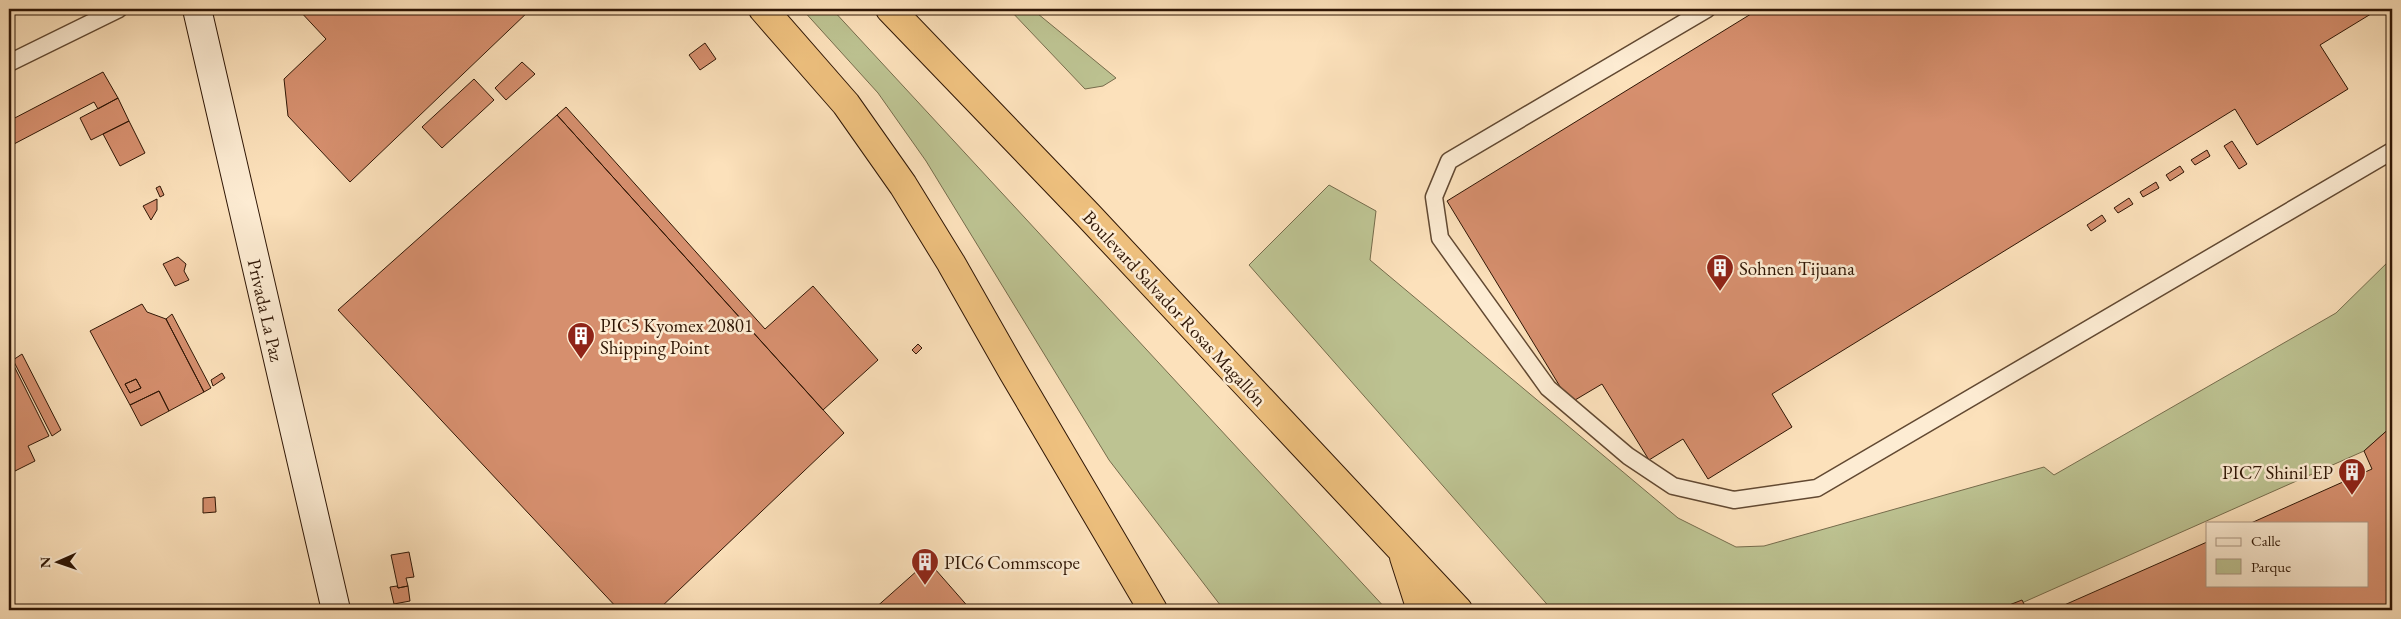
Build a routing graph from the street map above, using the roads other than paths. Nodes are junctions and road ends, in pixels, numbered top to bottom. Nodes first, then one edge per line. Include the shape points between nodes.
1 (119, 9) edge
2 (197, 9) edge
3 (763, 9) edge
4 (890, 9) edge
5 (1707, 9) edge
6 (9, 63) edge
7 (2392, 151) edge
8 (1401, 547) junction
9 (336, 610) edge
10 (1153, 610) edge
11 (1421, 610) edge
12 (1458, 610) edge

1 - 6 lane
2 - 9 street, Privada La Paz
3 - 10 highway via 846,104 904,185
4 - 8 highway, Boulevard Salvador Rosas Magallón
5 - 7 lane via 1449,161 1434,197 1440,238 1548,388 1628,456 1673,486 1734,500 1817,488
8 - 11 highway
8 - 12 highway, Boulevard Salvador Rosas Magallón

